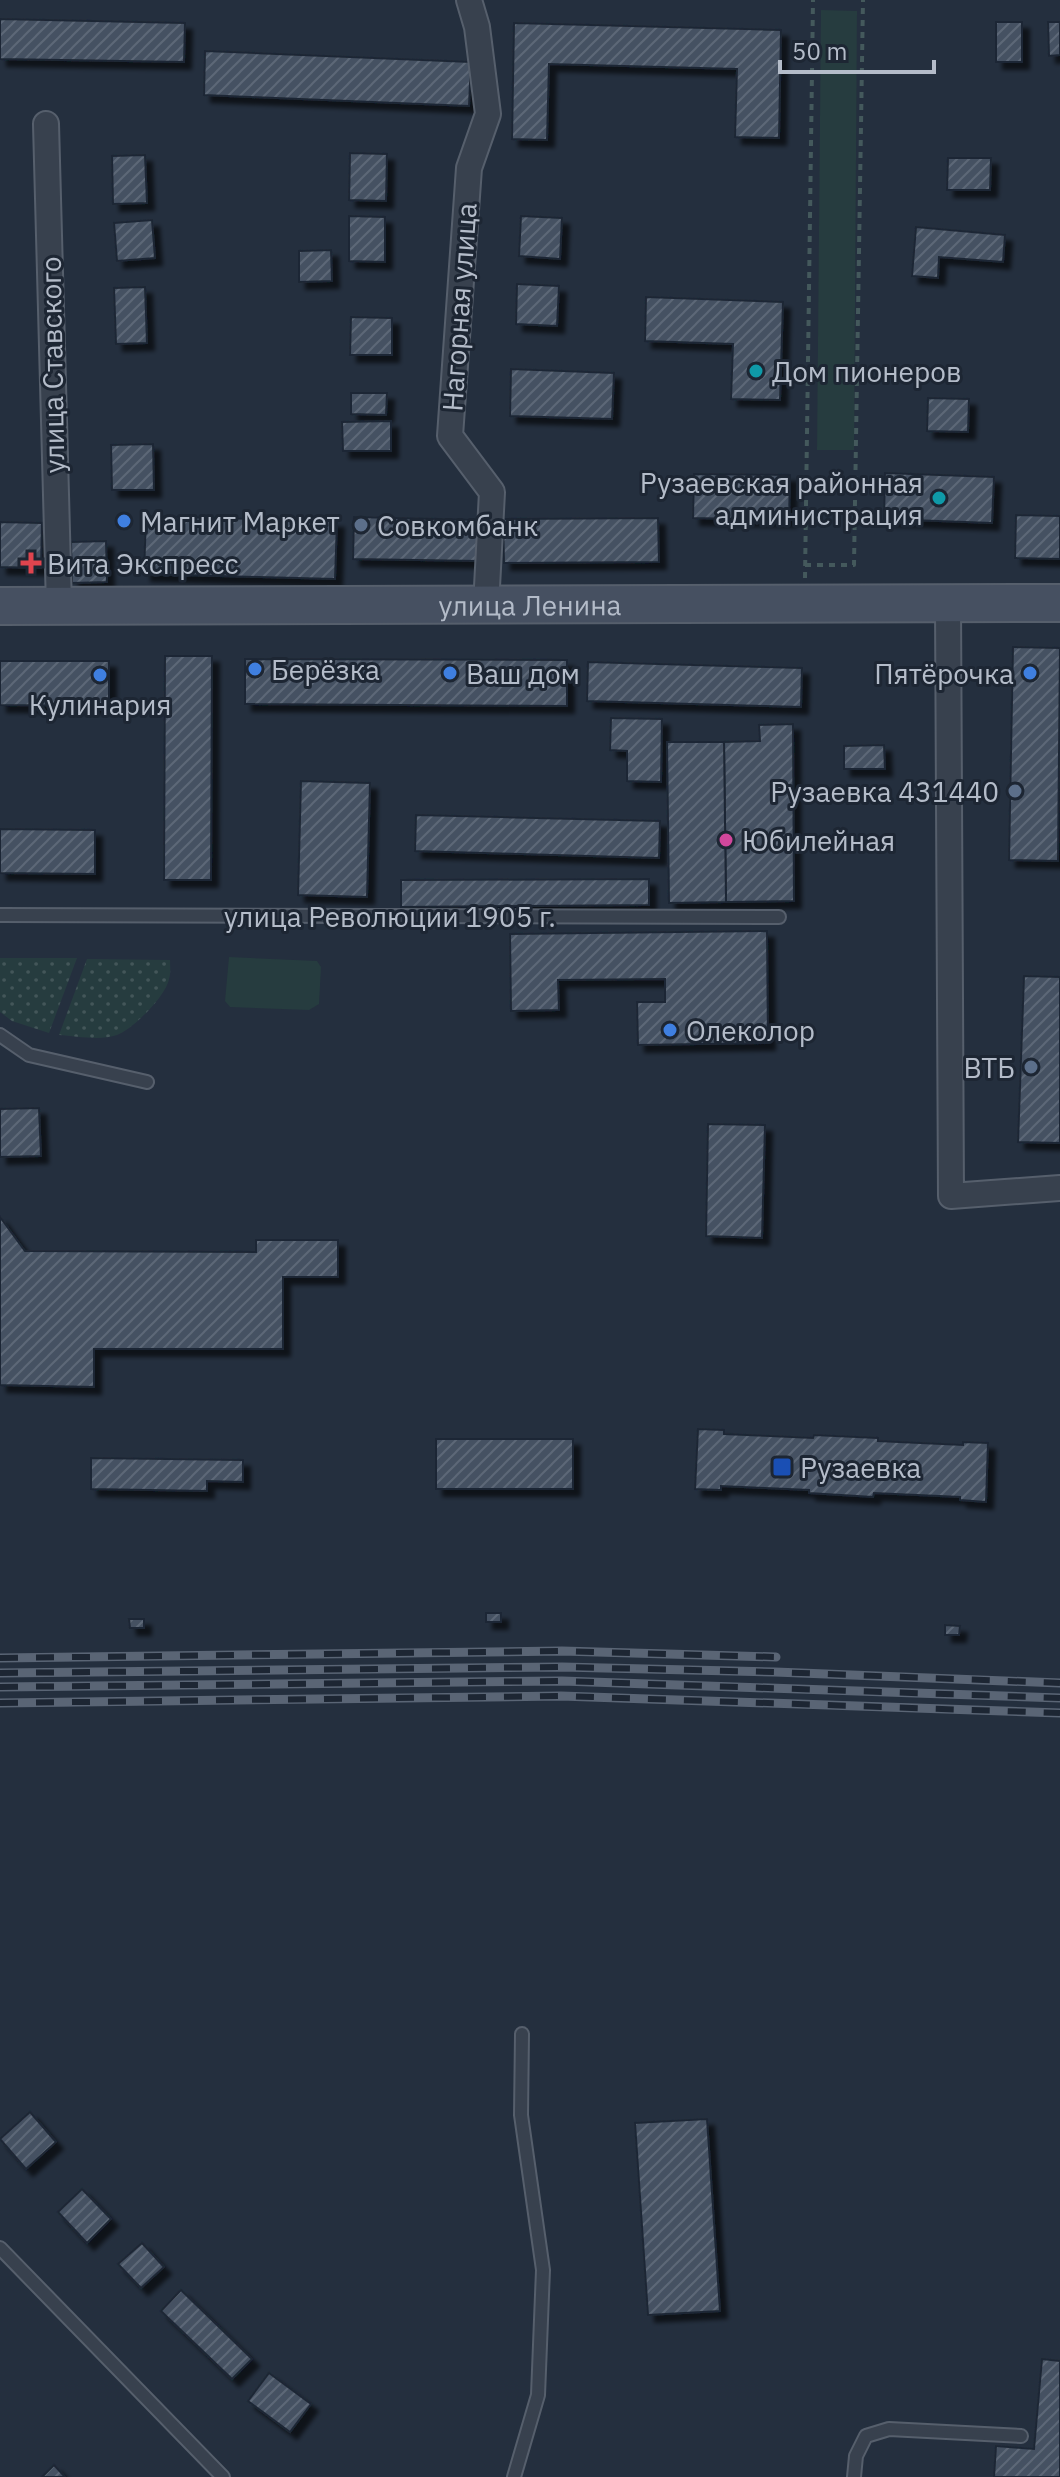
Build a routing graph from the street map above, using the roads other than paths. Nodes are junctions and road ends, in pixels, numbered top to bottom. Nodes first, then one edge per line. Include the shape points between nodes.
1 (469, 0) edge
2 (46, 124) dead end
3 (1060, 603) edge
4 (948, 604) junction
5 (0, 606) edge
6 (59, 606) junction
7 (486, 606) junction
8 (0, 915) edge
9 (779, 917) dead end
10 (0, 1035) edge
11 (147, 1082) dead end
12 (1060, 1188) edge
13 (522, 2034) dead end
14 (0, 2248) edge
15 (1021, 2436) dead end
16 (223, 2477) edge
17 (514, 2477) edge
18 (854, 2477) edge

1 - 7 street, Нагорная улица via 488,114 469,168 450,436 492,492
2 - 6 street, улица Ставского
3 - 4 street, улица Ленина
4 - 7 street, улица Ленина
4 - 12 street via 951,1196
5 - 6 street, улица Ленина
6 - 7 street, улица Ленина
8 - 9 lane, улица Революции 1905 г.
10 - 11 lane via 29,1055
13 - 17 lane via 521,2115 543,2270 538,2395
14 - 16 lane
15 - 18 lane via 889,2429 866,2436

